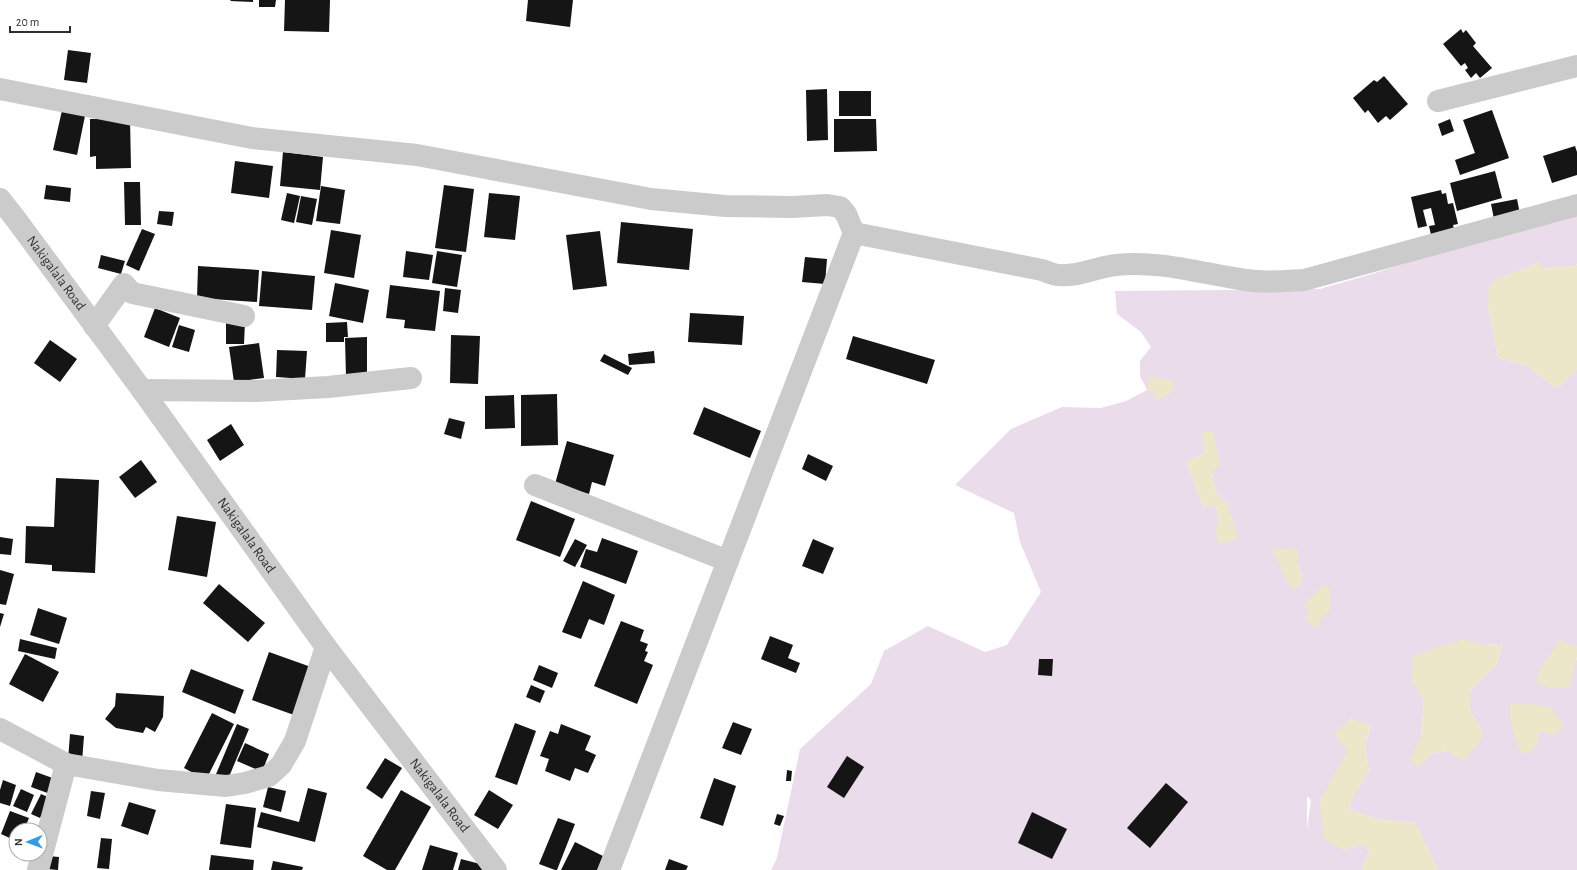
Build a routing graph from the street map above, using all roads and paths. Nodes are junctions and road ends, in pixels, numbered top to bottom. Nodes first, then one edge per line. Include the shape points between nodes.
1 (1577, 66) edge
2 (0, 88) edge
3 (1438, 101) dead end
4 (0, 199) edge
5 (1577, 205) edge
6 (854, 233) junction
7 (244, 316) dead end
8 (94, 326) junction
9 (411, 378) dead end
10 (142, 390) junction
11 (535, 485) dead end
12 (728, 561) junction
13 (326, 647) junction
14 (0, 730) edge
15 (66, 764) junction
16 (493, 868) edge
17 (38, 870) edge
18 (609, 870) edge

1 - 3 street
2 - 6 street via 252,138 417,155 651,199 725,206 840,207
4 - 8 street, Nakigalala Road
5 - 6 street via 1304,280 1282,281 1247,280 1189,269 1139,265 1117,265 1075,275 1058,275
6 - 12 street
7 - 8 street via 132,293 124,284
8 - 10 street, Nakigalala Road
9 - 10 street via 328,387 264,390
10 - 13 street, Nakigalala Road
11 - 12 street
12 - 18 street
13 - 15 street via 294,741 281,765 269,776 232,785 204,785
13 - 16 street, Nakigalala Road
14 - 15 street
15 - 17 street

